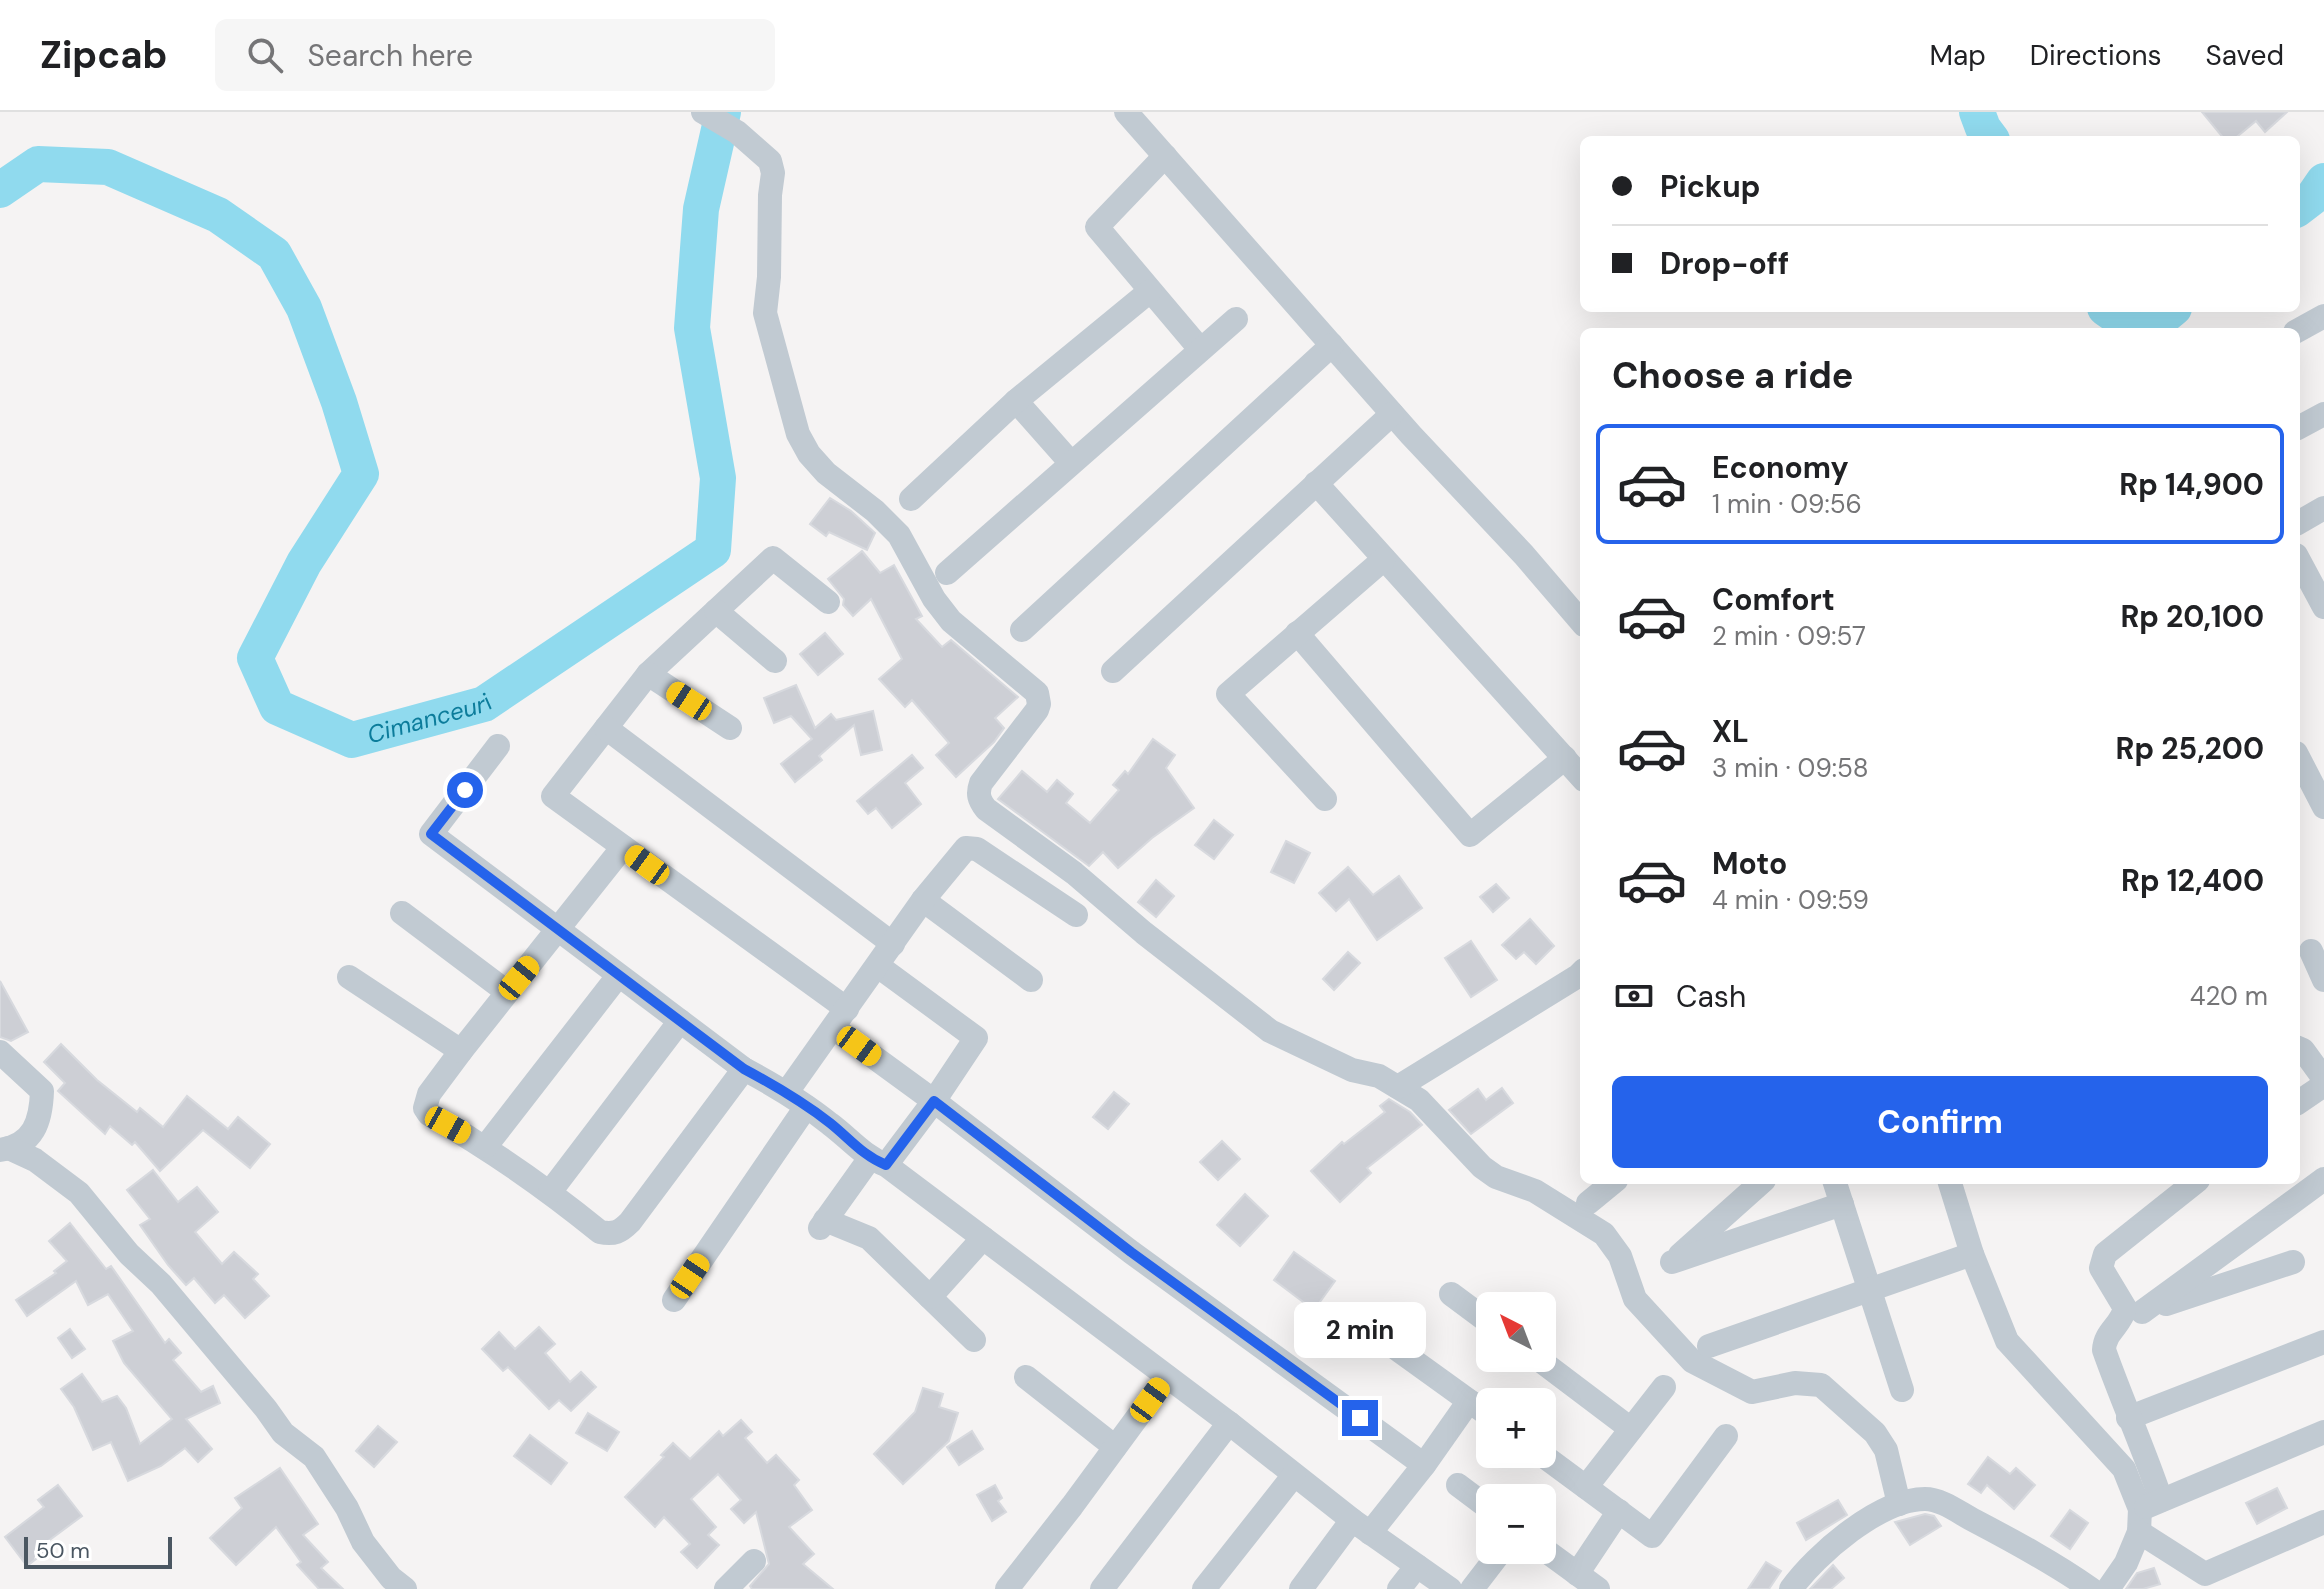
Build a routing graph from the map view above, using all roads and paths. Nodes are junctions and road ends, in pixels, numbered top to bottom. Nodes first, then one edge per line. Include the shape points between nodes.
1 (1126, 112) edge
2 (706, 113) edge
3 (1165, 156) junction
4 (1150, 291) junction
5 (2324, 316) edge
6 (1236, 319) dead end
7 (2300, 329) edge
8 (1332, 345) junction
9 (1200, 349) junction
10 (1016, 401) junction
11 (1392, 414) junction
12 (2324, 414) edge
13 (2300, 427) edge
14 (1071, 463) junction
15 (1316, 483) junction
16 (911, 499) dead end
17 (2324, 508) edge
18 (2300, 522) edge
19 (1384, 559) junction
20 (2300, 562) edge
21 (947, 573) dead end
22 (828, 602) dead end
23 (2323, 604) edge
24 (716, 611) junction
25 (1580, 620) edge
26 (1022, 630) dead end
27 (1297, 633) junction
28 (775, 661) dead end
29 (1113, 671) dead end
30 (648, 674) junction
31 (606, 728) junction
32 (730, 728) dead end
33 (498, 746) dead end
34 (1565, 758) junction
35 (2300, 761) edge
36 (1580, 775) edge
37 (1325, 799) dead end
38 (2324, 807) edge
39 (623, 847) junction
40 (923, 900) junction
41 (402, 913) dead end
42 (1076, 915) dead end
43 (559, 929) junction
44 (893, 944) junction
45 (2311, 951) dead end
46 (878, 966) junction
47 (1580, 974) edge
48 (618, 976) junction
49 (349, 977) dead end
50 (1031, 980) dead end
51 (2324, 980) edge
52 (507, 992) junction
53 (840, 1019) junction
54 (680, 1021) junction
55 (2300, 1049) edge
56 (461, 1051) junction
57 (0, 1052) edge
58 (744, 1069) junction
59 (2324, 1079) edge
60 (2324, 1085) edge
61 (1398, 1087) junction
62 (796, 1099) junction
63 (934, 1101) junction
64 (2300, 1101) edge
65 (486, 1146) junction
66 (5, 1149) edge
67 (878, 1162) junction
68 (2324, 1179) edge
69 (1611, 1184) edge
70 (1760, 1184) edge
71 (1835, 1184) edge
72 (1950, 1184) edge
73 (2193, 1184) edge
74 (550, 1192) junction
75 (1588, 1203) dead end
76 (1842, 1204) junction
77 (983, 1238) junction
78 (1972, 1254) junction
79 (2293, 1262) dead end
80 (1869, 1290) junction
81 (1451, 1294) dead end
82 (930, 1297) junction
83 (674, 1300) dead end
84 (1476, 1313) edge
85 (2132, 1316) junction
86 (974, 1340) dead end
87 (2324, 1342) edge
88 (1709, 1346) dead end
89 (1397, 1349) dead end
90 (1556, 1372) edge
91 (1026, 1377) dead end
92 (1167, 1377) junction
93 (1664, 1387) dead end
94 (1902, 1390) dead end
95 (1469, 1401) junction
96 (1476, 1406) edge
97 (2128, 1418) junction
98 (1229, 1423) junction
99 (1631, 1429) junction
100 (2324, 1432) edge
101 (1726, 1436) dead end
102 (1115, 1447) junction
103 (1424, 1465) junction
104 (1556, 1465) edge
105 (1294, 1475) junction
106 (1458, 1485) dead end
107 (1586, 1487) junction
108 (1476, 1498) edge
109 (1899, 1504) junction
110 (1619, 1511) junction
111 (2147, 1514) junction
112 (2324, 1522) edge
113 (1361, 1526) junction
114 (1556, 1558) edge
115 (754, 1561) dead end
116 (1491, 1564) edge
117 (1417, 1566) junction
118 (1577, 1574) junction
119 (405, 1589) edge
120 (726, 1589) edge
121 (1007, 1589) edge
122 (1102, 1589) edge
123 (1204, 1589) edge
124 (1301, 1589) edge
125 (1399, 1589) edge
126 (1450, 1589) edge
127 (1472, 1589) edge
128 (1598, 1589) edge
129 (1791, 1589) edge
130 (2091, 1589) edge
131 (2108, 1589) edge

1 - 3 street
2 - 61 street via 770,161 765,313 798,434 809,454 899,535 951,621 1037,693 1037,710 981,783 980,801 1270,1031
3 - 4 street via 1097,227
3 - 8 street
4 - 9 street
4 - 10 street
5 - 7 street
6 - 9 street
8 - 11 street
8 - 26 street
9 - 14 street
10 - 14 street
10 - 16 street
11 - 15 street
11 - 25 street
12 - 13 street
14 - 21 street
15 - 19 street
15 - 29 street
17 - 18 street
19 - 27 street
19 - 34 street
20 - 23 street
22 - 24 street via 773,558
24 - 28 street
24 - 30 street
27 - 34 street via 1470,835
27 - 37 street via 1228,694
30 - 31 street
30 - 32 street
31 - 39 street via 553,796
31 - 44 street
33 - 43 street via 431,834
34 - 36 street
35 - 38 street
39 - 43 street
39 - 53 street
40 - 42 street via 961,852 971,847
40 - 44 street
40 - 50 street
41 - 52 street
43 - 48 street
43 - 52 street
44 - 46 street
45 - 51 street
46 - 53 street
46 - 63 street via 976,1038
47 - 61 street
48 - 54 street
48 - 65 street
49 - 56 street
52 - 56 street
53 - 62 street
53 - 63 street
54 - 58 street
54 - 74 street
55 - 59 street
56 - 65 street via 429,1094 425,1108
57 - 66 street via 42,1091 34,1133
58 - 62 street
58 - 74 street via 620,1232 600,1232
60 - 64 street
61 - 109 street via 1419,1100 1496,1177 1525,1186 1604,1234 1620,1256 1635,1299 1692,1361 1752,1392 1795,1383 1821,1385 1875,1433 1886,1450
62 - 67 street
62 - 83 street
63 - 67 street
63 - 103 street
65 - 74 street
66 - 119 street via 35,1160 79,1193 283,1433 314,1457 363,1542
67 - 77 street
67 - 82 street via 822,1224 869,1238
68 - 85 street
69 - 75 street
70 - 76 street via 1672,1262
71 - 76 street
72 - 78 street
73 - 85 street via 2105,1254 2101,1268
76 - 80 street
77 - 82 street
77 - 92 street
78 - 80 street
78 - 111 street via 2007,1341 2124,1469
79 - 85 street
80 - 88 street
80 - 94 street
81 - 84 street
82 - 86 street
85 - 97 street via 2104,1339
87 - 97 street
89 - 95 street
90 - 99 street
91 - 102 street
92 - 98 street
92 - 102 street
93 - 99 street
95 - 96 street
95 - 103 street
97 - 111 street via 2143,1444
98 - 105 street
98 - 122 street
99 - 107 street
100 - 111 street
101 - 110 street via 1652,1536
102 - 121 street
103 - 113 street
104 - 107 street
105 - 113 street
105 - 123 street
106 - 108 street
107 - 110 street
109 - 129 street via 1837,1543
109 - 130 street via 1929,1499 1949,1507 2023,1545
110 - 118 street
111 - 112 street via 2205,1574
111 - 131 street
113 - 117 street
113 - 124 street
114 - 118 street
115 - 120 street
116 - 127 street
117 - 125 street
117 - 126 street
118 - 128 street

